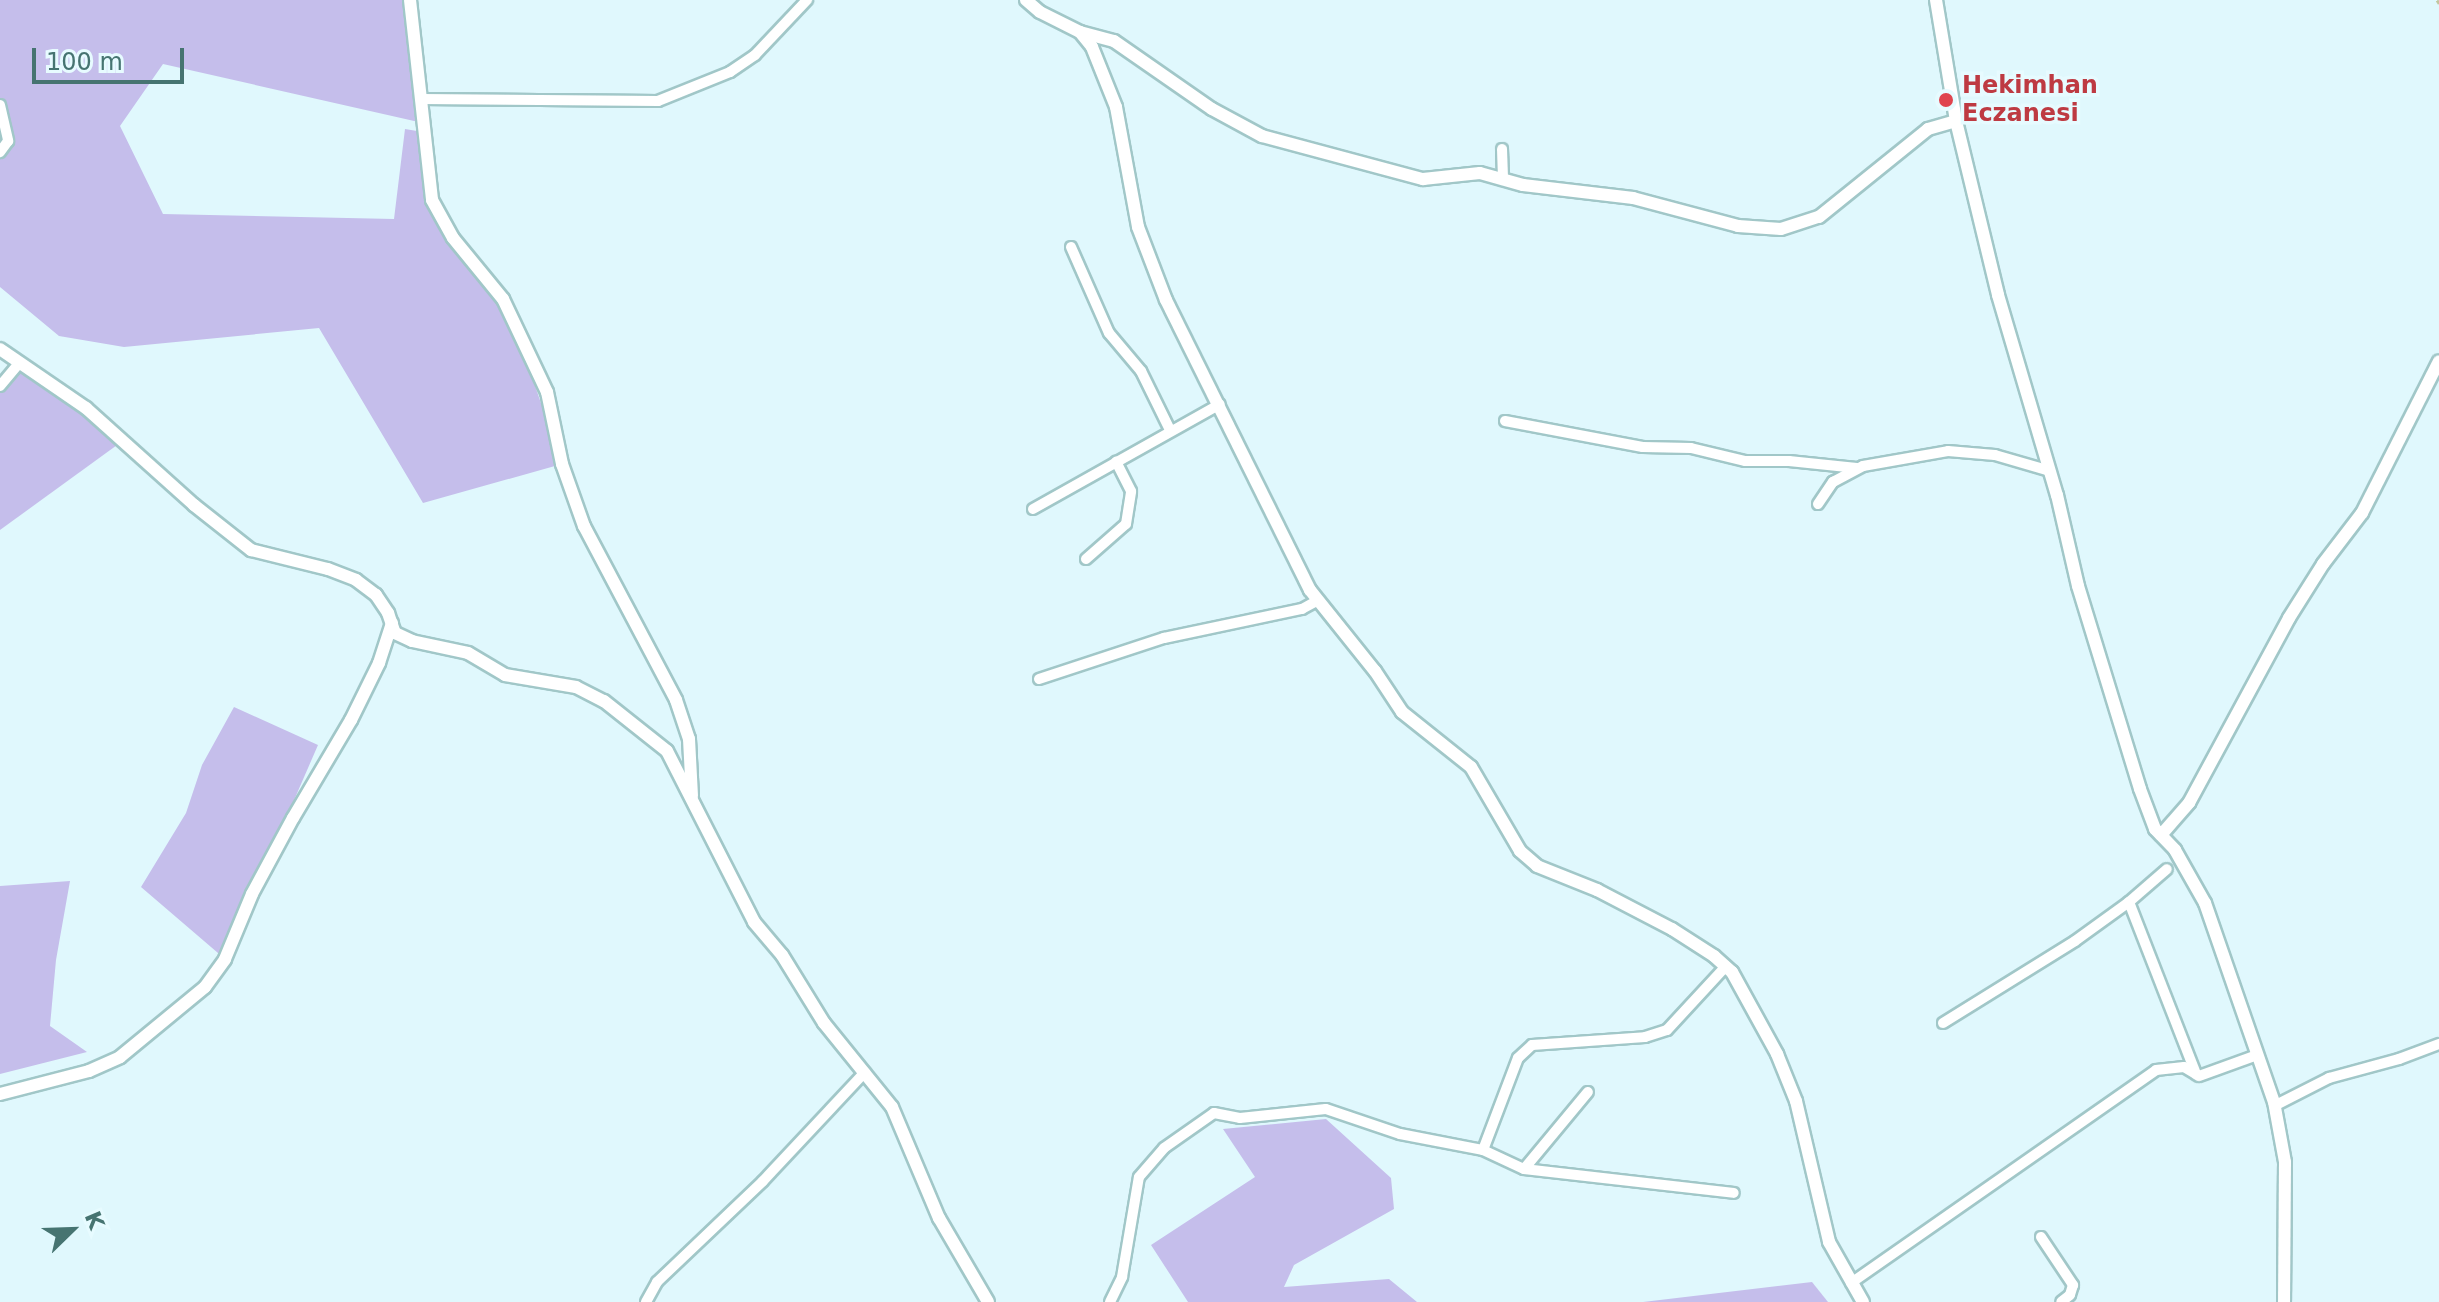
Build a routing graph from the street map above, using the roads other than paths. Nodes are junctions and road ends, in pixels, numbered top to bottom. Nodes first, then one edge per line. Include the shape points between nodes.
1 (410, 0) edge
2 (807, 0) edge
3 (1026, 0) edge
4 (1936, 0) edge
5 (1080, 32) junction
6 (421, 99) junction
7 (0, 105) edge
8 (1956, 121) junction
9 (1502, 149) dead end
10 (0, 152) edge
11 (1503, 180) junction
12 (1071, 247) dead end
13 (0, 349) edge
14 (2439, 361) edge
15 (19, 363) junction
16 (0, 386) edge
17 (1220, 404) junction
18 (1505, 421) dead end
19 (1170, 430) junction
20 (1116, 462) junction
21 (1857, 468) junction
22 (2050, 471) junction
23 (1818, 504) dead end
24 (1033, 509) dead end
25 (1086, 559) dead end
26 (1318, 600) junction
27 (392, 623) junction
28 (1039, 679) dead end
29 (692, 800) junction
30 (2161, 835) junction
31 (2167, 869) dead end
32 (2129, 902) junction
33 (1726, 966) junction
34 (1943, 1023) dead end
35 (2439, 1044) edge
36 (2257, 1055) junction
37 (865, 1072) junction
38 (2196, 1074) junction
39 (1588, 1092) dead end
40 (0, 1094) edge
41 (2274, 1106) junction
42 (1483, 1150) junction
43 (1524, 1169) junction
44 (1734, 1193) dead end
45 (2041, 1237) dead end
46 (1851, 1283) junction
47 (646, 1302) edge
48 (988, 1302) edge
49 (1110, 1302) edge
50 (1863, 1302) edge
51 (2061, 1302) edge
52 (2284, 1302) edge

1 - 6 street
2 - 6 street via 755,55 730,72 658,101
3 - 5 street
4 - 8 street
5 - 11 street via 1114,41 1212,109 1262,136 1423,179 1480,173
5 - 17 street via 1092,47 1116,107 1138,227 1166,300
6 - 29 street via 432,200 453,238 503,299 547,392 562,464 584,526 676,700 689,739
7 - 10 street via 8,141
8 - 11 street via 1928,129 1819,217 1781,229 1738,226 1633,198
8 - 22 street via 1998,295
9 - 11 street
12 - 19 street via 1109,333 1141,371
13 - 15 street
14 - 30 street via 2362,513 2289,618 2189,803
15 - 16 street
15 - 27 street via 86,408 251,550 356,580 376,595
17 - 19 street
17 - 26 street
18 - 21 street via 1745,461
19 - 20 street
20 - 24 street
20 - 25 street via 1131,491 1126,524
21 - 22 street via 1948,451 1995,455
21 - 23 street via 1833,482
22 - 30 street via 2078,586 2140,789
26 - 28 street via 1302,609 1164,638
26 - 33 street via 1402,712 1471,767 1508,834 1537,866 1672,929
27 - 29 street via 395,633 412,641 468,653 505,675 576,687 604,701 667,751
27 - 40 street via 351,720 252,894 225,959 205,987 120,1057 89,1071
29 - 37 street via 754,922
30 - 36 street via 2205,903
31 - 32 street
32 - 34 street
32 - 38 street
33 - 42 street via 1667,1030 1645,1037 1532,1045 1518,1058
33 - 46 street via 1777,1054 1796,1101 1829,1242
35 - 41 street via 2329,1078
36 - 38 street
36 - 41 street
37 - 47 street via 763,1181 657,1282
37 - 48 street via 905,1129 939,1218
38 - 46 street via 2184,1067 2145,1076
39 - 43 street
41 - 52 street via 2285,1162
42 - 43 street
42 - 49 street via 1400,1134 1326,1109 1240,1118 1214,1113 1164,1148 1139,1177 1122,1277
43 - 44 street
45 - 51 street via 2073,1285
46 - 50 street

